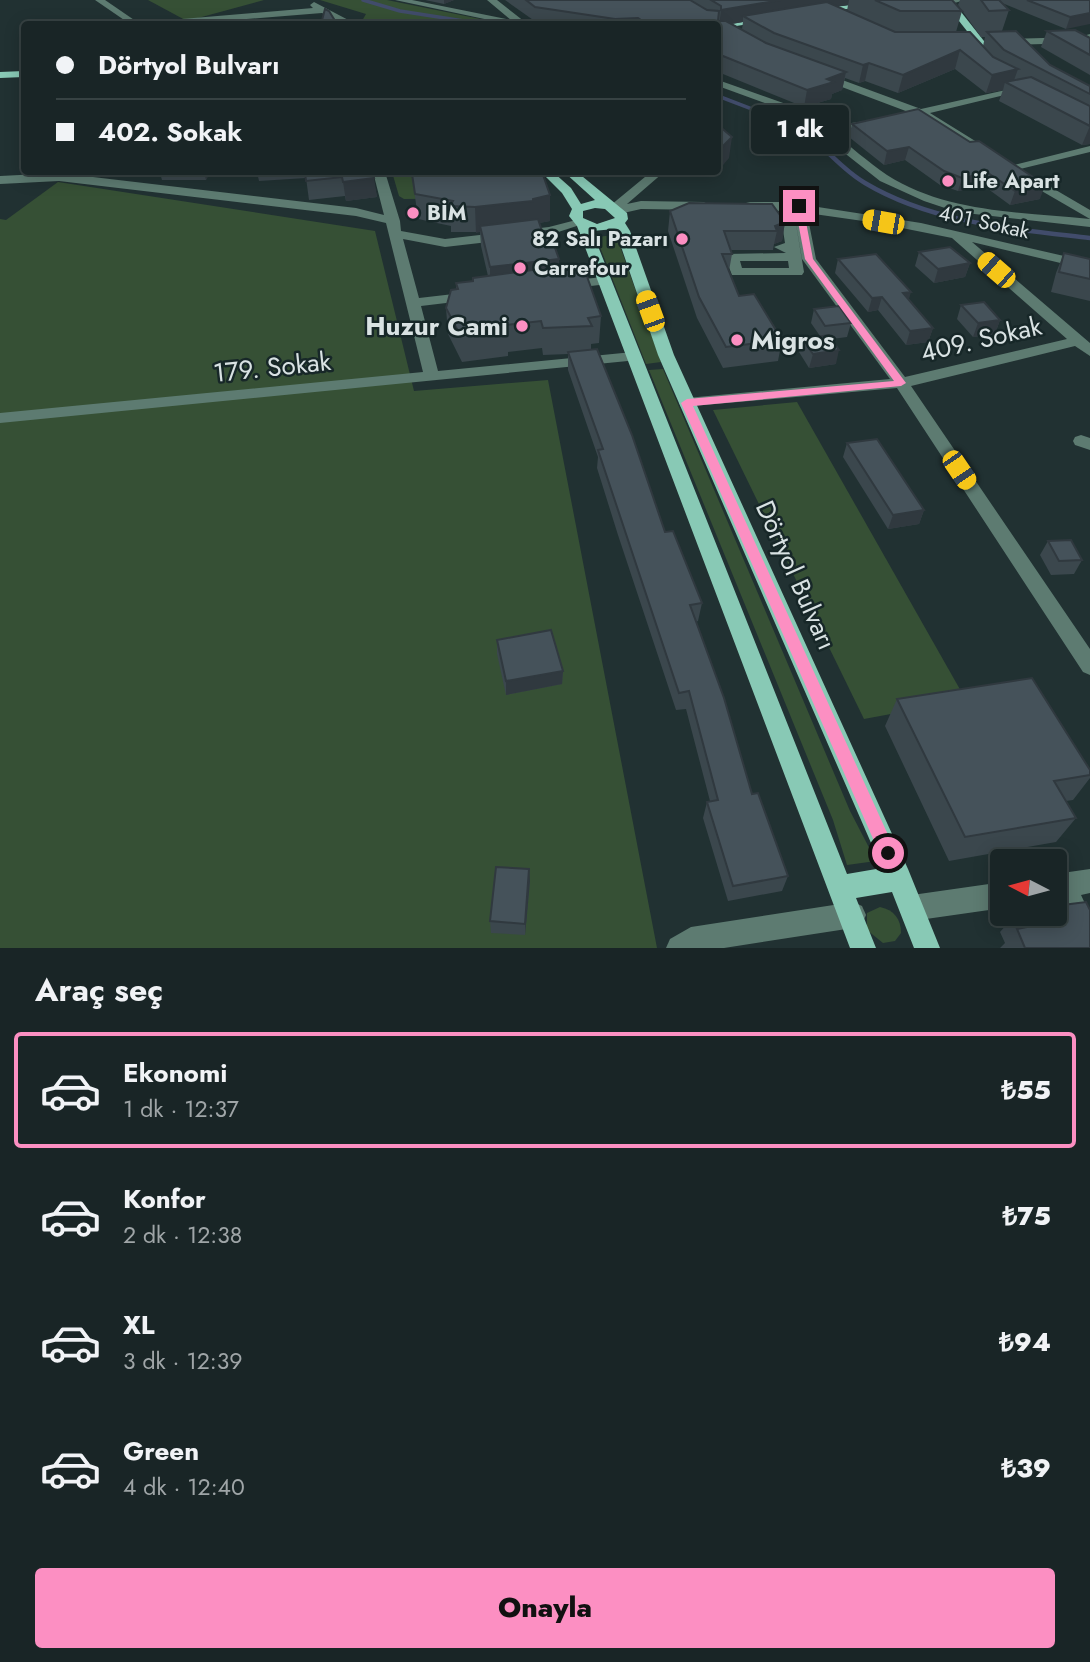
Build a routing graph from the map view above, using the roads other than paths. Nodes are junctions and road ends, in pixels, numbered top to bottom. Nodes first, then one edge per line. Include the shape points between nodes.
1 (99, 0) edge
2 (304, 0) edge
3 (399, 0) edge
4 (491, 0) edge
5 (919, 1) edge
6 (952, 2) edge
7 (322, 10) junction
8 (825, 13) junction
9 (836, 18) edge
10 (777, 19) edge
11 (130, 21) edge
12 (193, 21) edge
13 (345, 21) edge
14 (506, 21) edge
15 (517, 21) edge
16 (723, 31) edge
17 (959, 34) edge
18 (1085, 39) edge
19 (979, 43) junction
20 (1090, 46) edge
21 (806, 69) edge
22 (21, 74) edge
23 (0, 75) edge
24 (21, 81) edge
25 (0, 82) edge
26 (721, 84) edge
27 (1017, 84) joint
28 (1035, 95) edge
29 (922, 113) junction
30 (898, 117) edge
31 (886, 119) edge
32 (824, 130) junction
33 (1090, 149) edge
34 (1012, 167) junction
35 (51, 175) edge
36 (69, 175) edge
37 (380, 175) edge
38 (550, 175) edge
39 (573, 175) edge
40 (655, 175) edge
41 (0, 180) edge
42 (792, 206) junction
43 (615, 211) junction
44 (1090, 215) edge
45 (581, 219) junction
46 (1090, 223) edge
47 (395, 227) junction
48 (956, 235) junction
49 (766, 248) edge
50 (1090, 266) edge
51 (603, 281) junction
52 (553, 287) edge
53 (483, 295) edge
54 (414, 303) junction
55 (1084, 346) edge
56 (633, 357) junction
57 (432, 376) junction
58 (901, 383) junction
59 (687, 403) junction
60 (0, 418) edge
61 (1090, 666) edge
62 (899, 878) junction
63 (1090, 881) edge
64 (1068, 885) edge
65 (839, 888) junction
66 (990, 897) edge
67 (1068, 903) edge
68 (912, 908) junction
69 (852, 915) junction
70 (1090, 942) edge
71 (679, 948) edge
72 (863, 948) edge
73 (927, 948) edge

1 - 11 street
2 - 7 street
3 - 14 street
4 - 15 street
5 - 8 main road
5 - 8 main road via 809,13
6 - 19 main road
7 - 12 street
7 - 13 street
8 - 9 street
10 - 16 main road
17 - 19 main road via 994,66
18 - 19 street
18 - 20 street
21 - 29 street
22 - 23 main road
24 - 25 main road
26 - 32 street via 799,112
27 - 28 main road
27 - 29 street
29 - 30 street
29 - 34 street
31 - 32 street
32 - 46 street via 884,178 928,198 957,208
33 - 34 street
34 - 44 street
35 - 41 street
36 - 47 street via 356,212
37 - 47 street
38 - 45 main road via 567,191
39 - 43 main road, Dörtyol Bulvarı
40 - 43 street
42 - 43 street, 401 Sokak via 641,205
42 - 48 street, 401 Sokak
42 - 49 street via 793,252
42 - 58 street via 809,259
43 - 45 main road via 594,204
43 - 45 main road via 599,228
43 - 59 main road, Dörtyol Bulvarı
45 - 47 street via 549,231 445,243
45 - 51 main road
47 - 54 street
48 - 50 street, 401 Sokak
48 - 55 street
51 - 52 street
51 - 56 main road
53 - 54 street
54 - 57 street
55 - 58 street, 409. Sokak
56 - 57 street, 179. Sokak
56 - 65 main road
57 - 60 street, 179. Sokak
58 - 59 street, 409. Sokak
58 - 61 street
59 - 62 main road, Dörtyol Bulvarı
62 - 65 main road
62 - 68 main road, Dörtyol Bulvarı
63 - 64 street
65 - 69 main road
66 - 68 street
67 - 70 street
68 - 73 main road, Dörtyol Bulvarı
69 - 71 street via 691,940
69 - 72 main road

